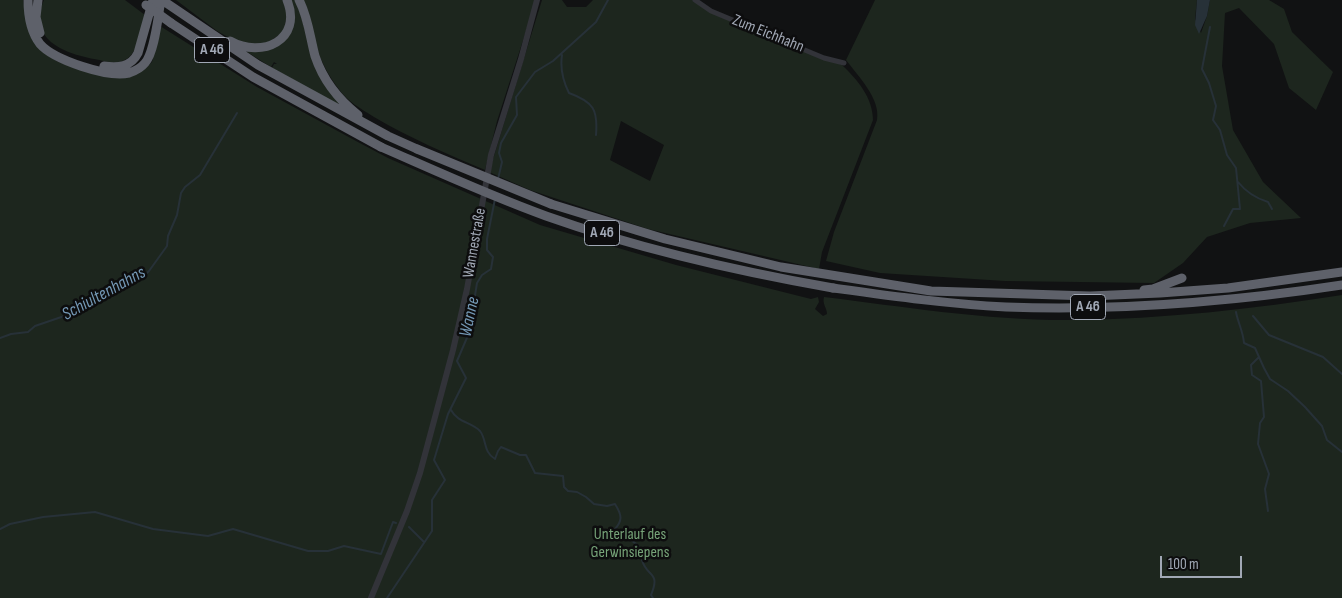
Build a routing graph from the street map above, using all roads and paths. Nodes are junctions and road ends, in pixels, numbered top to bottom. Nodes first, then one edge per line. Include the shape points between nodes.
1 (28, 0) edge
2 (38, 0) edge
3 (162, 0) edge
4 (287, 0) edge
5 (299, 0) edge
6 (537, 0) edge
7 (695, 0) edge
8 (146, 2) edge
9 (188, 18) junction
10 (844, 63) dead end
11 (387, 135) junction
12 (1342, 272) edge
13 (1182, 278) dead end
14 (1342, 285) edge
15 (1090, 296) junction
16 (371, 598) edge

1 - 3 highway via 32,29 47,50 78,65 124,74 139,68 149,58
2 - 8 highway via 36,24 48,45 71,57 118,67 136,57
3 - 9 highway, A 46
4 - 9 highway via 291,16 287,31 278,41 263,48 237,45
5 - 11 highway via 315,56 330,86 350,109
6 - 16 street, Wannestraße via 490,155 467,289 420,473
7 - 10 street, Zum Eichhahn via 711,11 824,58
8 - 14 highway, A 46, bridge via 171,23 253,77 381,148 496,197 663,252 833,288 1006,307 1082,307 1238,299
9 - 11 highway, A 46 via 258,65
11 - 15 highway, A 46, bridge via 551,204 665,239 781,267 931,291
12 - 15 highway, A 46 via 1228,288
13 - 15 highway via 1152,289

